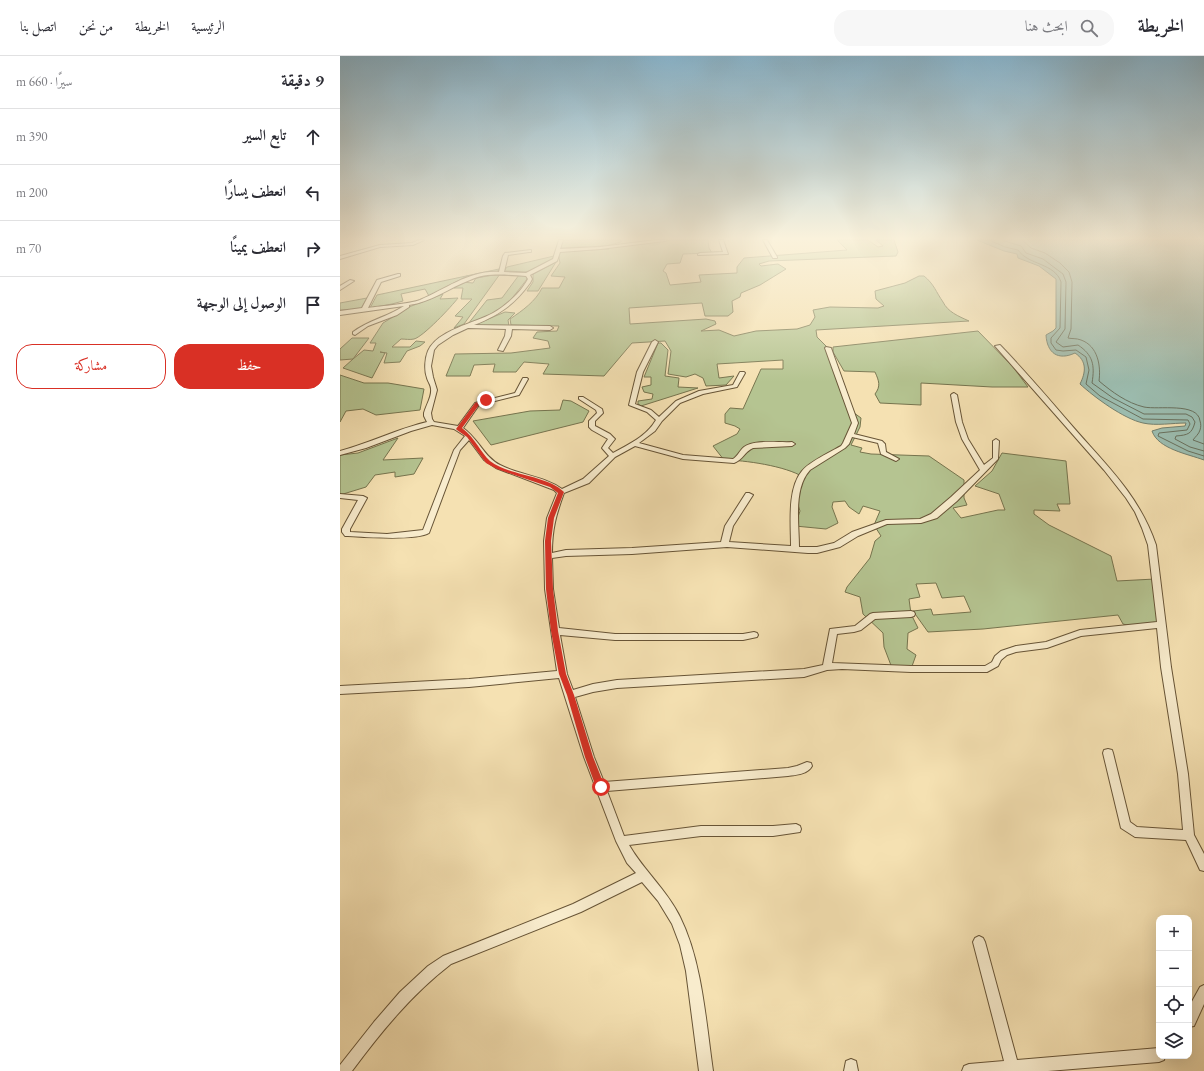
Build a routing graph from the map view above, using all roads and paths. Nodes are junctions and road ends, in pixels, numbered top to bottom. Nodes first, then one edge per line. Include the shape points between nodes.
1 (376, 287) edge
2 (449, 287) edge
3 (524, 287) edge
4 (411, 304) junction
5 (364, 310) junction
6 (340, 313) edge
7 (465, 326) junction
8 (509, 328) junction
9 (550, 328) dead end
10 (355, 333) dead end
11 (655, 342) dead end
12 (998, 346) dead end
13 (828, 348) dead end
14 (501, 350) dead end
15 (742, 373) dead end
16 (525, 379) dead end
17 (954, 396) dead end
18 (581, 398) dead end
19 (659, 420) junction
20 (432, 423) junction
21 (459, 429) junction
22 (851, 435) junction
23 (469, 436) junction
24 (996, 441) dead end
25 (635, 444) junction
26 (792, 444) dead end
27 (340, 453) edge
28 (613, 456) junction
29 (896, 458) dead end
30 (983, 469) junction
31 (561, 492) junction
32 (749, 495) dead end
33 (340, 496) edge
34 (724, 544) junction
35 (795, 548) junction
36 (549, 556) junction
37 (911, 614) dead end
38 (1161, 625) junction
39 (555, 631) junction
40 (754, 635) dead end
41 (827, 667) junction
42 (562, 674) junction
43 (340, 690) edge
44 (570, 695) junction
45 (1108, 753) dead end
46 (807, 766) dead end
47 (601, 787) junction
48 (796, 829) dead end
49 (1189, 835) junction
50 (621, 841) junction
51 (1204, 866) edge
52 (644, 875) junction
53 (978, 942) dead end
54 (1204, 991) edge
55 (1192, 1015) edge
56 (1156, 1055) edge
57 (1012, 1068) junction
58 (344, 1071) edge
59 (706, 1071) edge
60 (969, 1071) edge

1 - 5 street
2 - 4 street via 427,300
3 - 7 street via 510,304 488,318
4 - 5 street
4 - 10 street via 395,314 366,325
5 - 6 street
7 - 8 street
7 - 20 street via 442,340 431,351 428,375 434,392 428,417
8 - 9 street
8 - 14 street
11 - 19 street via 640,372 632,404 649,411
12 - 38 street via 1102,463 1141,516 1148,528 1152,545
13 - 22 street via 855,423
15 - 19 street via 735,386 701,392 678,402
16 - 21 street via 517,394 477,404
17 - 30 street via 965,439
18 - 28 street via 599,409 600,413 592,421 592,427 611,437 605,448
19 - 25 street via 649,435
20 - 21 street
20 - 27 street
21 - 23 street
22 - 29 street via 880,442 883,453
22 - 35 street via 843,447 804,473 795,495
23 - 31 street via 488,462 552,486
23 - 33 street via 457,450 423,534 348,534 346,529 363,498
24 - 30 street via 996,458
25 - 26 street via 683,457 734,461 755,445
25 - 28 street
28 - 31 street via 586,481
30 - 35 street via 954,499 926,520 886,522 855,534 837,545 817,550
31 - 36 street via 551,518
32 - 34 street via 729,526
34 - 35 street
34 - 36 street
36 - 39 street via 549,589
37 - 41 street via 873,616 856,630 834,631
38 - 41 street via 1080,633 1048,645 1004,652 995,664 987,669
38 - 49 street via 1183,774
39 - 40 street via 662,638
39 - 42 street
41 - 44 street via 804,673 618,684
42 - 43 street via 469,683
42 - 44 street
44 - 47 street
45 - 49 street via 1125,825 1135,832
46 - 47 street via 788,772
47 - 50 street
48 - 50 street via 773,832 701,831
49 - 51 street
50 - 52 street
52 - 58 street via 577,908 447,960 432,970 414,988 363,1045
52 - 59 street via 676,920 686,945
53 - 57 street
54 - 55 street
56 - 57 street
57 - 60 street

